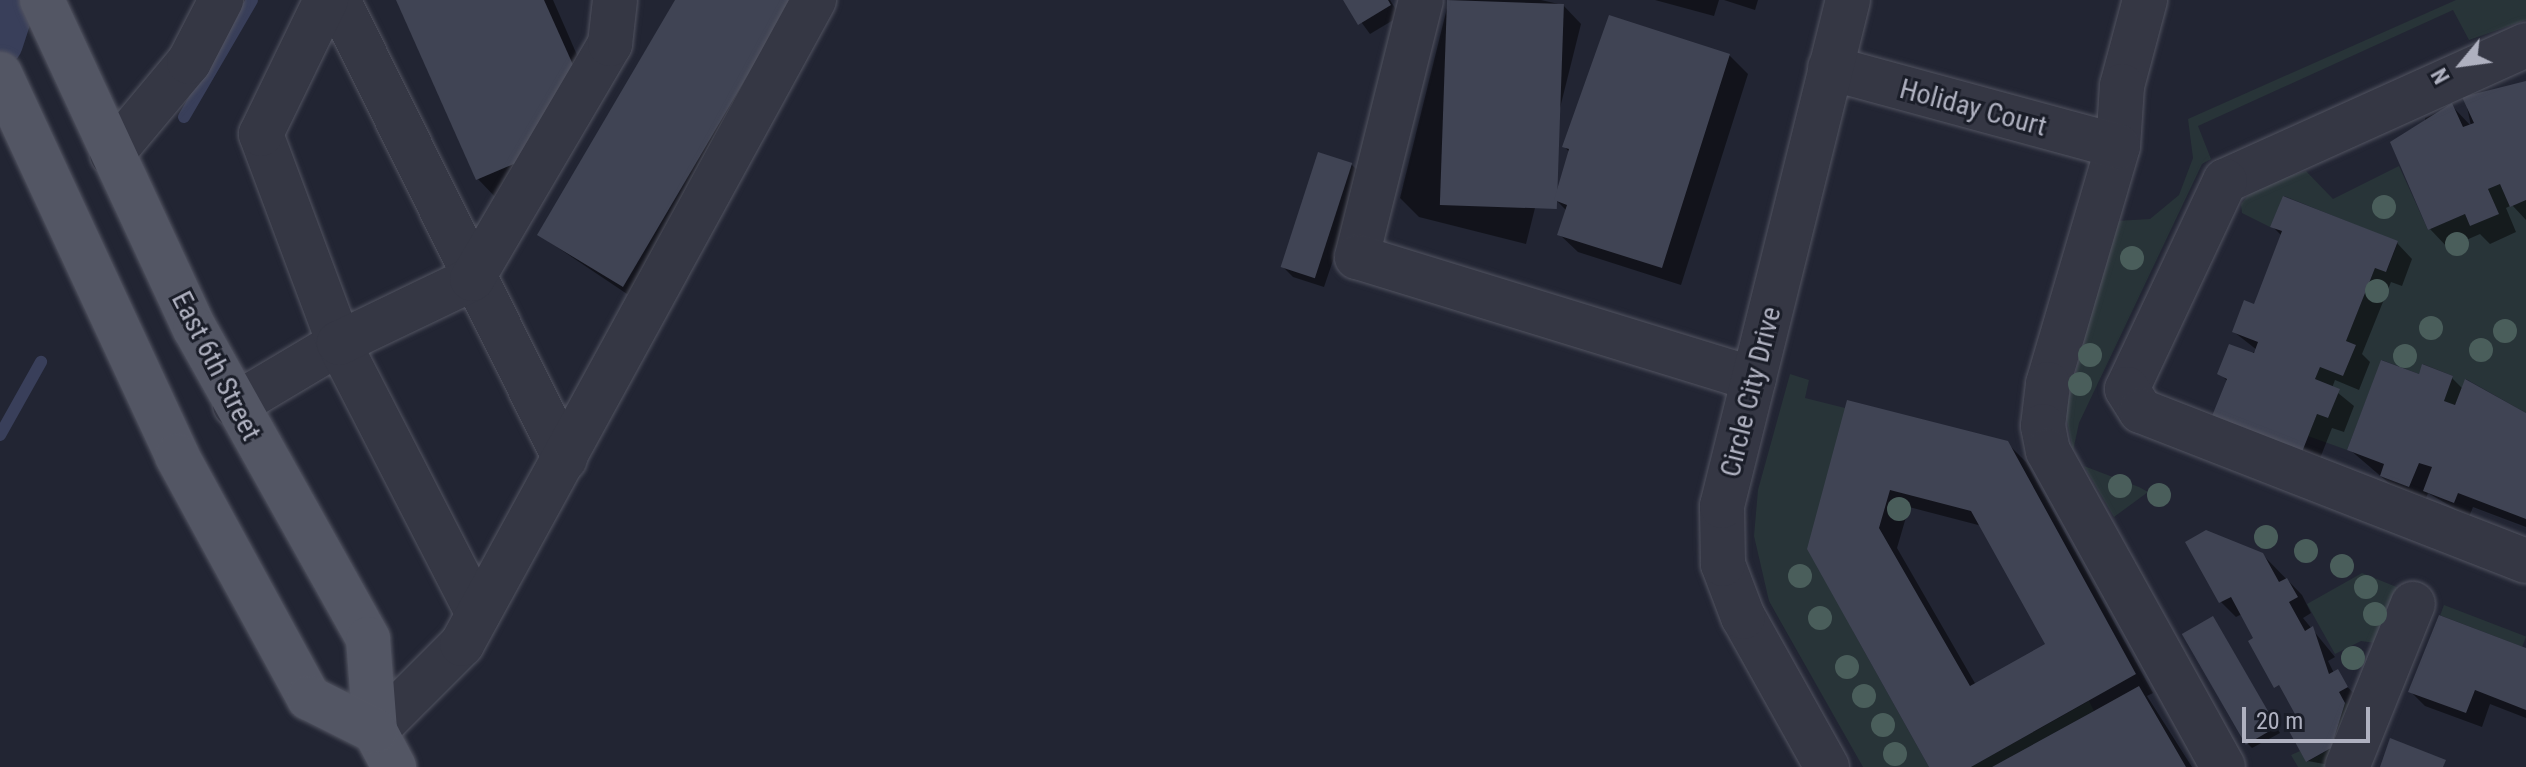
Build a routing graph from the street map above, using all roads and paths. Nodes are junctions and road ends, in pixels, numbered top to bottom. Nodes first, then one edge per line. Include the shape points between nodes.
1 (42, 0) edge
2 (326, 0) edge
3 (338, 0) edge
4 (615, 0) edge
5 (814, 0) edge
6 (1421, 0) edge
7 (1848, 0) edge
8 (2145, 0) edge
9 (218, 3) edge
10 (2526, 45) edge
11 (1830, 68) junction
12 (0, 74) edge
13 (106, 143) junction
14 (2118, 146) junction
15 (472, 279) junction
16 (339, 343) junction
17 (1754, 379) junction
18 (235, 405) junction
19 (565, 459) junction
20 (2526, 561) edge
21 (2413, 604) dead end
22 (478, 614) junction
23 (385, 749) edge
24 (1827, 767) edge
25 (2223, 767) edge
26 (2347, 767) edge

1 - 13 main road, East 6th Street
2 - 16 street via 261,134
3 - 15 street
4 - 15 street via 610,44
5 - 19 street
6 - 17 street via 1357,257
7 - 11 street, Circle City Drive
8 - 14 street via 2122,86
9 - 13 street via 189,62
10 - 20 street via 2225,181 2127,389 2141,411
11 - 14 street, Holiday Court
11 - 17 street, Circle City Drive
12 - 23 main road via 177,456 309,698
13 - 18 main road, East 6th Street
14 - 25 street via 2048,384 2043,426 2048,451
15 - 16 street
15 - 19 street
16 - 18 street
16 - 22 street
17 - 24 street, Circle City Drive via 1722,506 1723,564 1743,617
18 - 23 main road, East 6th Street via 368,639
19 - 22 street
21 - 26 street
22 - 23 street

